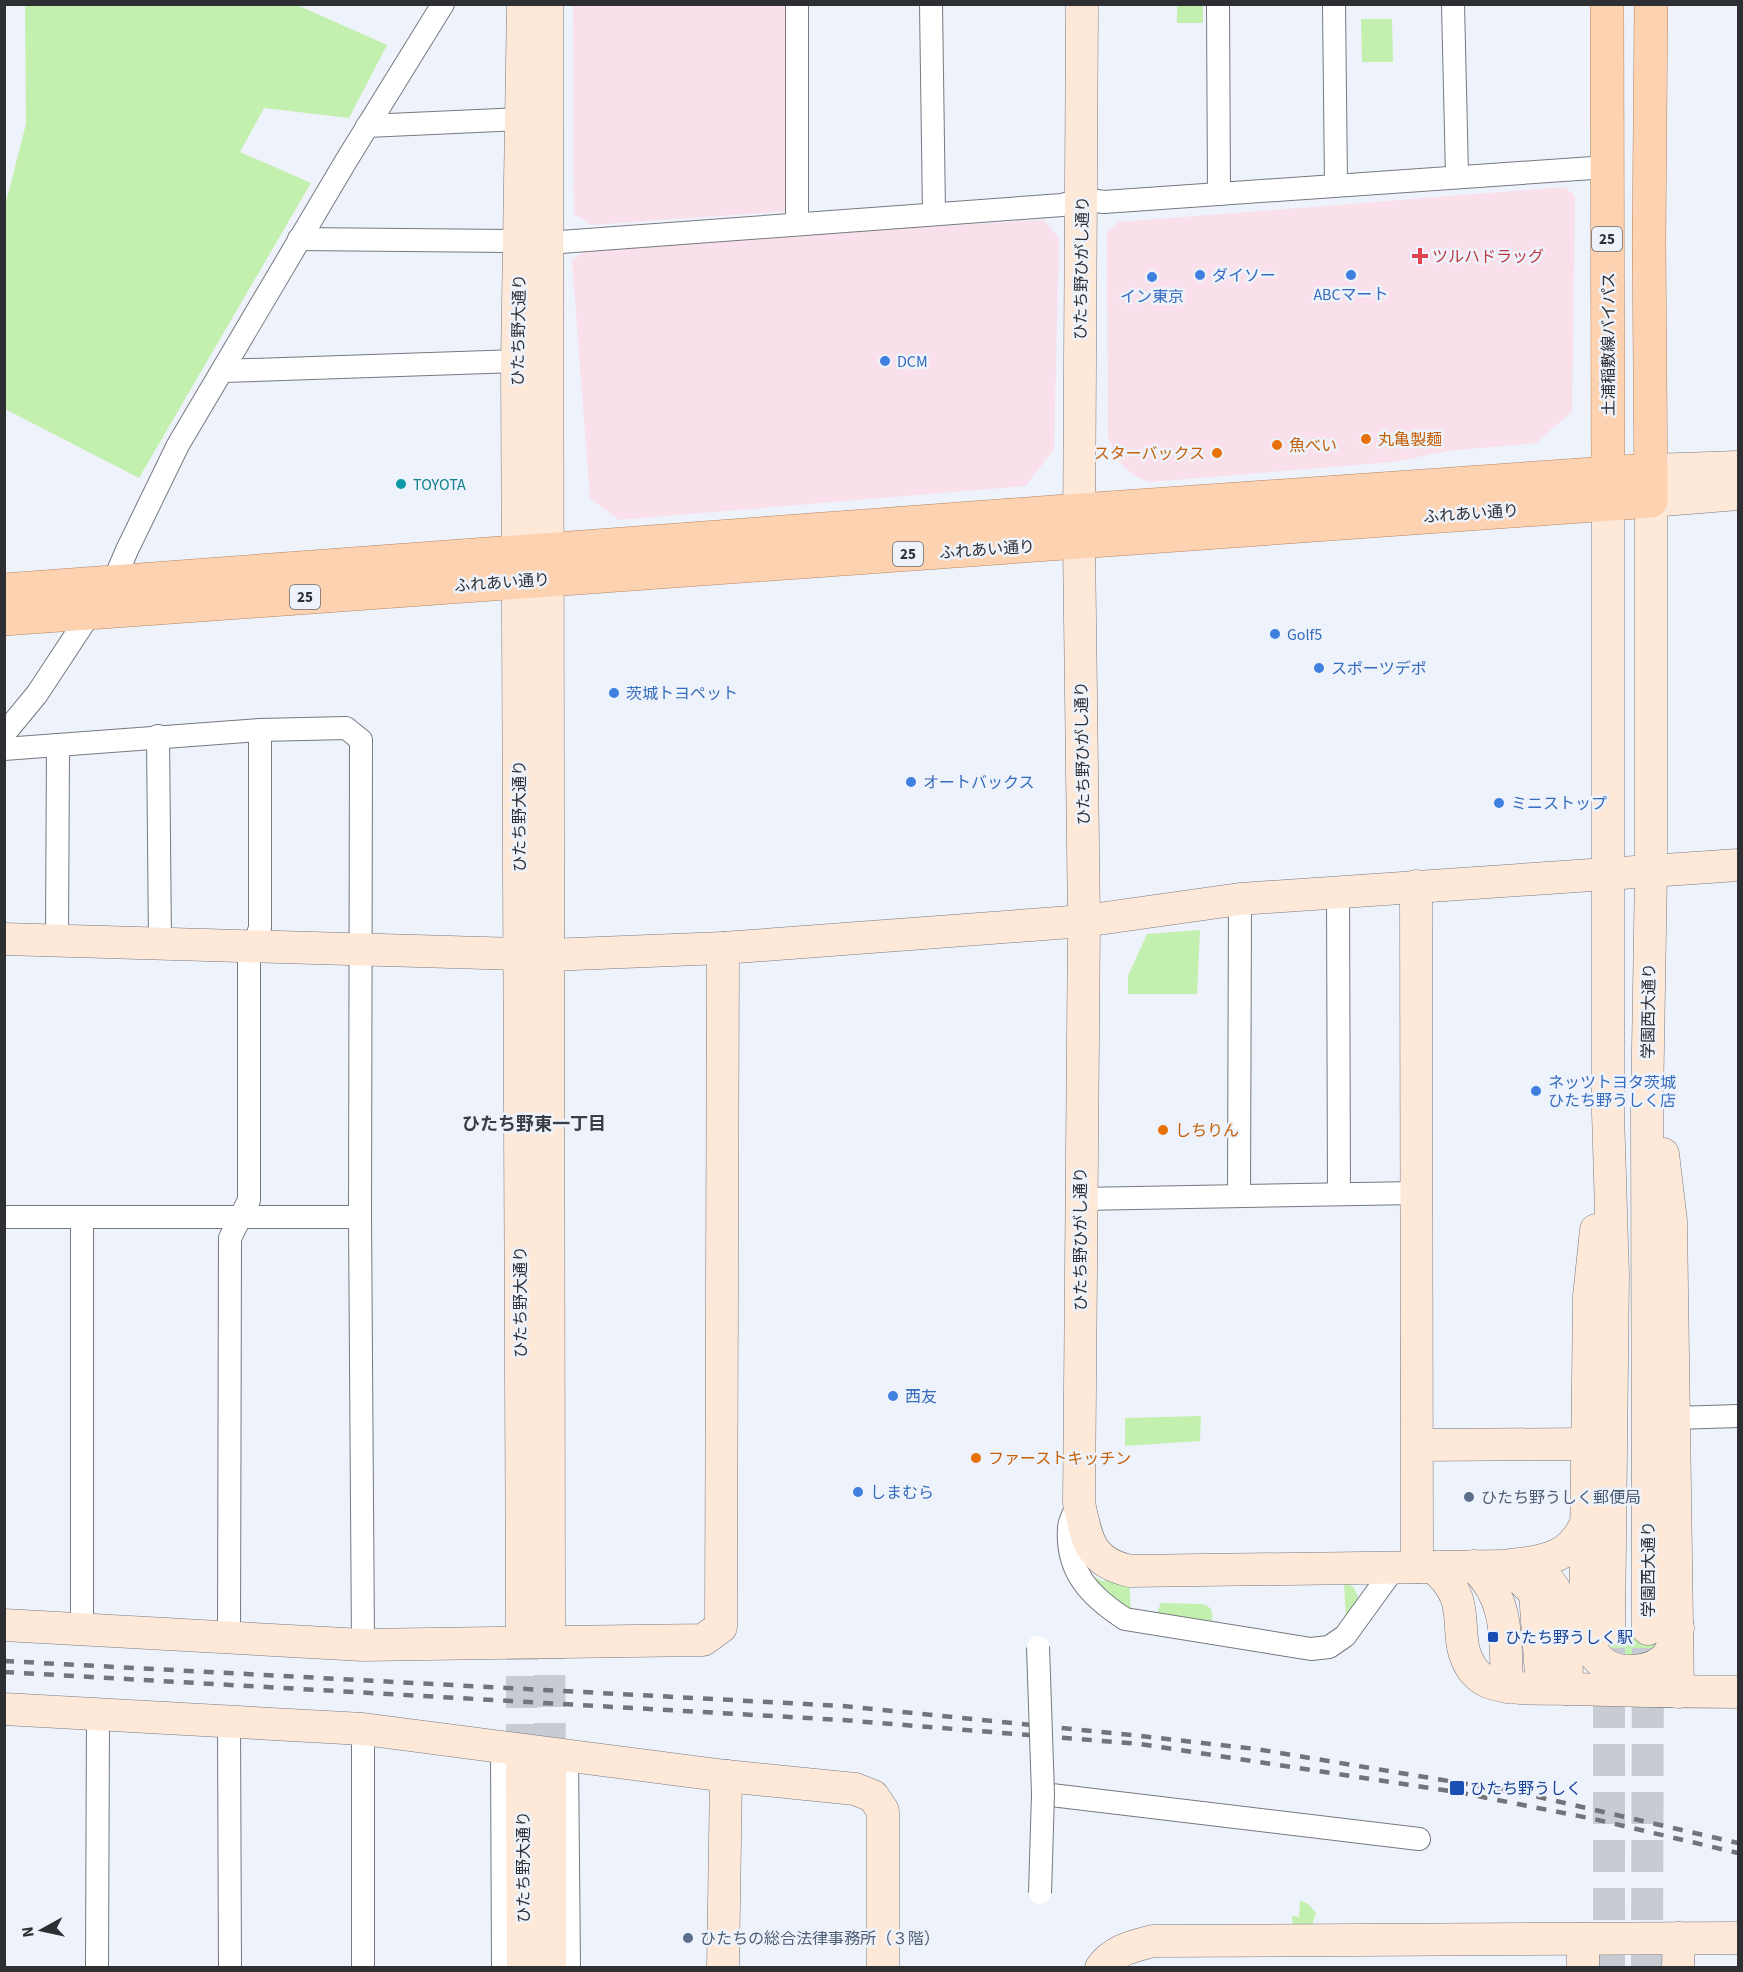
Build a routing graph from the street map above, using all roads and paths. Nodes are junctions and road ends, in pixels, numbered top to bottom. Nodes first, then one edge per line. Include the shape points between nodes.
1 (443, 4) edge
2 (523, 4) edge
3 (547, 4) edge
4 (797, 4) edge
5 (931, 4) edge
6 (1082, 4) edge
7 (1218, 4) edge
8 (1334, 4) edge
9 (1453, 4) edge
10 (1607, 4) edge
11 (1651, 4) edge
12 (521, 119) junction
13 (367, 126) junction
14 (1607, 167) junction
15 (1457, 176) junction
16 (1336, 184) junction
17 (1219, 194) junction
18 (1082, 199) junction
19 (934, 213) junction
20 (797, 224) junction
21 (299, 239) junction
22 (533, 242) junction
23 (517, 361) junction
24 (223, 371) junction
25 (1738, 467) edge
26 (1651, 485) junction
27 (1608, 488) junction
28 (1738, 494) edge
29 (1080, 510) junction
30 (1079, 543) junction
31 (534, 565) junction
32 (113, 583) junction
33 (4, 590) edge
34 (91, 612) junction
35 (4, 619) edge
36 (260, 730) junction
37 (4, 734) edge
38 (158, 736) junction
39 (58, 745) junction
40 (4, 749) edge
41 (1738, 865) edge
42 (1651, 872) junction
43 (1608, 875) junction
44 (1416, 886) junction
45 (1338, 892) junction
46 (1240, 899) junction
47 (1083, 921) junction
48 (4, 939) edge
49 (57, 939) junction
50 (160, 942) junction
51 (255, 946) junction
52 (723, 948) junction
53 (362, 949) junction
54 (534, 955) junction
55 (1647, 1106) junction
56 (1608, 1113) junction
57 (1416, 1193) junction
58 (1339, 1194) junction
59 (1239, 1196) junction
60 (1080, 1198) junction
61 (242, 1216) junction
62 (4, 1217) edge
63 (82, 1217) junction
64 (360, 1217) junction
65 (1738, 1416) edge
66 (1674, 1418) junction
67 (1588, 1444) junction
68 (1418, 1445) junction
69 (1079, 1503) junction
70 (1587, 1521) junction
71 (1474, 1566) junction
72 (1506, 1566) junction
73 (1415, 1567) junction
74 (4, 1625) edge
75 (535, 1627) tunnel mouth
76 (1663, 1628) junction
77 (82, 1629) junction
78 (1609, 1629) tunnel mouth
79 (229, 1638) junction
80 (363, 1645) junction
81 (1038, 1647) dead end
82 (1507, 1687) junction
83 (1554, 1689) junction
84 (1677, 1692) junction
85 (1738, 1692) edge
86 (4, 1709) edge
87 (98, 1714) junction
88 (229, 1723) junction
89 (363, 1729) junction
90 (535, 1760) junction
91 (726, 1776) junction
92 (1043, 1794) junction
93 (1419, 1839) dead end
94 (1040, 1893) dead end
95 (1738, 1938) edge
96 (1583, 1953) edge
97 (1678, 1953) edge
98 (1420, 1954) edge
99 (97, 1968) edge
100 (230, 1968) edge
101 (363, 1968) edge
102 (503, 1968) edge
103 (523, 1968) edge
104 (550, 1968) edge
105 (569, 1968) edge
106 (723, 1968) edge
107 (883, 1968) edge
108 (1101, 1968) edge

1 - 13 street
2 - 12 street, ひたち野大通り
3 - 22 street, ひたち野大通り
4 - 20 street
5 - 19 street
6 - 18 street, ひたち野ひがし通り
7 - 17 street
8 - 16 street
9 - 15 street
10 - 14 main road, 土浦稲敷線バイパス / 25
11 - 26 main road
12 - 13 street
12 - 22 street, ひたち野大通り
13 - 21 street
14 - 15 street
14 - 27 main road, 土浦稲敷線バイパス / 25
15 - 16 street
16 - 17 street
17 - 18 street via 1104,202
18 - 19 street via 1062,205
18 - 29 street, ひたち野ひがし通り
19 - 20 street
20 - 22 street
21 - 22 street
21 - 24 street
22 - 23 street, ひたち野大通り
22 - 31 street, ひたち野大通り via 546,356
23 - 24 street
23 - 31 street, ひたち野大通り
24 - 32 street via 178,446
25 - 26 street, ふれあい通り
26 - 27 main road, ふれあい通り / 25
26 - 28 street, ふれあい通り
26 - 42 street, 学園西大通り
27 - 29 main road, ふれあい通り / 25
27 - 30 main road, ふれあい通り / 25
27 - 43 street
29 - 30 street, ひたち野ひがし通り
29 - 31 main road, ふれあい通り / 25
30 - 31 main road, ふれあい通り / 25
30 - 47 street, ひたち野ひがし通り
31 - 32 main road, ふれあい通り / 25
31 - 34 main road, ふれあい通り / 25
31 - 54 street, ひたち野大通り
32 - 33 main road, 25
34 - 35 main road, 25
34 - 37 street via 38,694
36 - 38 street
36 - 51 street via 260,928
36 - 53 street via 346,728 361,740
38 - 39 street
38 - 50 street
39 - 40 street
39 - 49 street
41 - 42 street
42 - 43 street
42 - 55 street, 学園西大通り
43 - 44 street
43 - 56 street
44 - 45 street
44 - 57 street
45 - 46 street
45 - 58 street
46 - 47 street
46 - 59 street
47 - 52 street
47 - 60 street, ひたち野ひがし通り
48 - 49 street
49 - 50 street
50 - 51 street
51 - 53 street
51 - 61 street via 249,959 249,1200
52 - 54 street
52 - 80 street via 721,1627 703,1640
53 - 54 street
53 - 64 street
54 - 75 street, ひたち野大通り
55 - 66 street via 1666,1162
55 - 76 street, 学園西大通り
56 - 67 street via 1589,1296
56 - 78 street via 1613,1275
57 - 58 street
57 - 68 street
58 - 59 street
59 - 60 street
60 - 69 street, ひたち野ひがし通り
61 - 63 street
61 - 64 street
61 - 79 street via 230,1238
62 - 63 street
63 - 77 street
64 - 80 street
65 - 66 street
66 - 76 street
67 - 68 street
67 - 70 street
68 - 73 street
69 - 73 street, ひたち野ひがし通り via 1093,1551 1104,1562 1130,1571
69 - 73 street via 1068,1527 1072,1558 1082,1583 1125,1619 1311,1650 1329,1647
70 - 72 street via 1581,1536 1557,1556
70 - 76 street via 1585,1631 1591,1650 1603,1664 1624,1671 1640,1670 1656,1665 1668,1655
71 - 72 street, ひたち野ひがし通り
71 - 73 street, ひたち野ひがし通り
71 - 82 street via 1498,1594
72 - 83 street via 1533,1571 1547,1580 1559,1599 1564,1615
73 - 82 street via 1446,1577 1461,1608 1466,1653 1473,1670 1484,1680
74 - 77 street
76 - 84 street
77 - 79 street
79 - 80 street
81 - 92 street, bridge
82 - 83 street
83 - 84 street
84 - 85 street
86 - 87 street
87 - 88 street
87 - 99 street
88 - 89 street
88 - 100 street
89 - 90 street
89 - 101 street
90 - 91 street
90 - 102 street
90 - 103 street, ひたち野大通り
90 - 104 street, ひたち野大通り
90 - 105 street
91 - 106 street
91 - 107 street via 855,1789 873,1796 883,1811
92 - 93 street
92 - 94 street, bridge
95 - 97 street
96 - 97 street
96 - 98 street
98 - 108 street via 1153,1941 1127,1948 1105,1961

